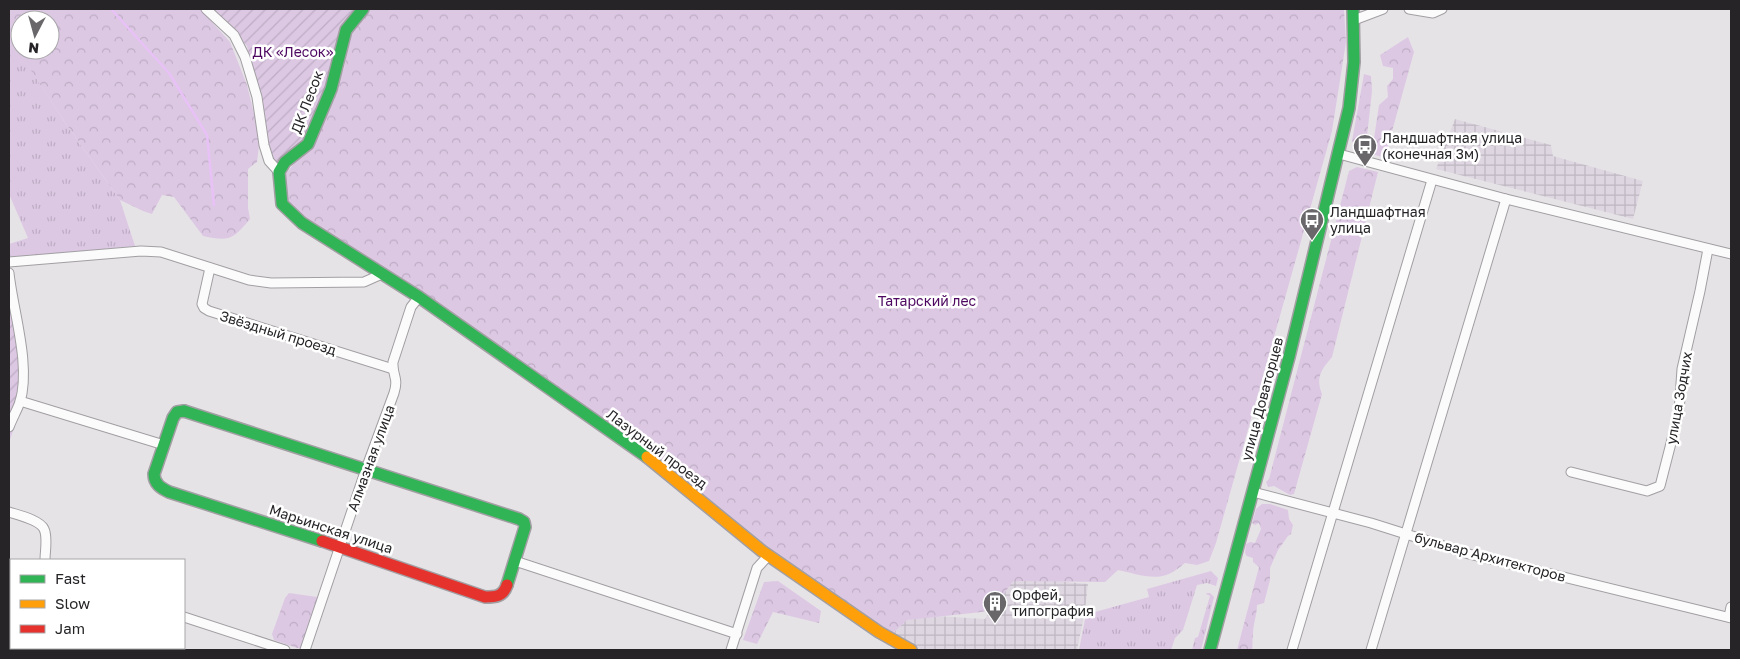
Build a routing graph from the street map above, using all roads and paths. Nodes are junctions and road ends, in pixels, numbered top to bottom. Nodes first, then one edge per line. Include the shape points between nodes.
1 (206, 9) edge
2 (363, 9) edge
3 (1383, 9) edge
4 (1408, 9) edge
5 (1442, 9) edge
6 (1353, 14) edge
7 (1339, 154) junction
8 (279, 172) junction
9 (1432, 180) junction
10 (1506, 199) junction
11 (1708, 249) junction
12 (1731, 254) edge
13 (9, 262) edge
14 (210, 268) junction
15 (9, 274) edge
16 (382, 274) junction
17 (419, 297) junction
18 (393, 369) junction
19 (20, 401) junction
20 (9, 427) edge
21 (164, 445) junction
22 (366, 470) junction
23 (1571, 472) dead end
24 (1253, 492) junction
25 (9, 512) edge
26 (1332, 513) junction
27 (1405, 534) junction
28 (340, 547) junction
29 (768, 556) junction
30 (45, 559) edge
31 (515, 561) junction
32 (1731, 607) edge
33 (185, 617) edge
34 (1730, 618) edge
35 (737, 634) junction
36 (284, 650) edge
37 (305, 650) edge
38 (731, 650) edge
39 (911, 650) edge
40 (1210, 650) edge
41 (1292, 650) edge
42 (1371, 650) edge

1 - 8 street via 234,35 245,57 257,97 264,145 269,161
2 - 8 street, ДК Лесок via 346,30 331,89 308,144 285,162
3 - 6 street
4 - 5 street via 1433,13
6 - 7 street, улица Доваторцев via 1354,62
7 - 9 street
7 - 24 street, улица Доваторцев
8 - 16 street via 282,204 302,223
9 - 10 street
9 - 26 street
10 - 11 street
10 - 27 street
11 - 12 street
11 - 23 street, улица Зодчих via 1682,370 1679,412 1660,486 1647,492
13 - 14 street via 141,251 161,252
14 - 16 street via 271,283 364,282
14 - 18 street, Звёздный проезд via 202,304 209,311
15 - 19 street via 22,356
16 - 17 street, Лазурный проезд
17 - 18 street, Алмазная улица via 411,307
17 - 29 street, Лазурный проезд via 641,453
18 - 22 street, Алмазная улица via 398,383
19 - 20 street
19 - 21 street
21 - 22 street, Марьинская улица via 173,418 177,412 184,411
21 - 28 street, Марьинская улица via 154,474 157,486
22 - 28 street, Алмазная улица
22 - 31 street, Марьинская улица via 519,518 525,527
24 - 26 street, бульвар Архитекторов
24 - 40 street, улица Доваторцев
25 - 30 street via 41,524
26 - 27 street, бульвар Архитекторов
26 - 41 street
27 - 34 street, бульвар Архитекторов via 1469,554
27 - 42 street
28 - 31 street, Марьинская улица via 492,598 505,591
28 - 37 street, Алмазная улица
29 - 35 street via 757,568
29 - 39 street, Лазурный проезд via 879,632
31 - 35 street
32 - 34 street, бульвар Архитекторов
33 - 36 street
35 - 38 street

